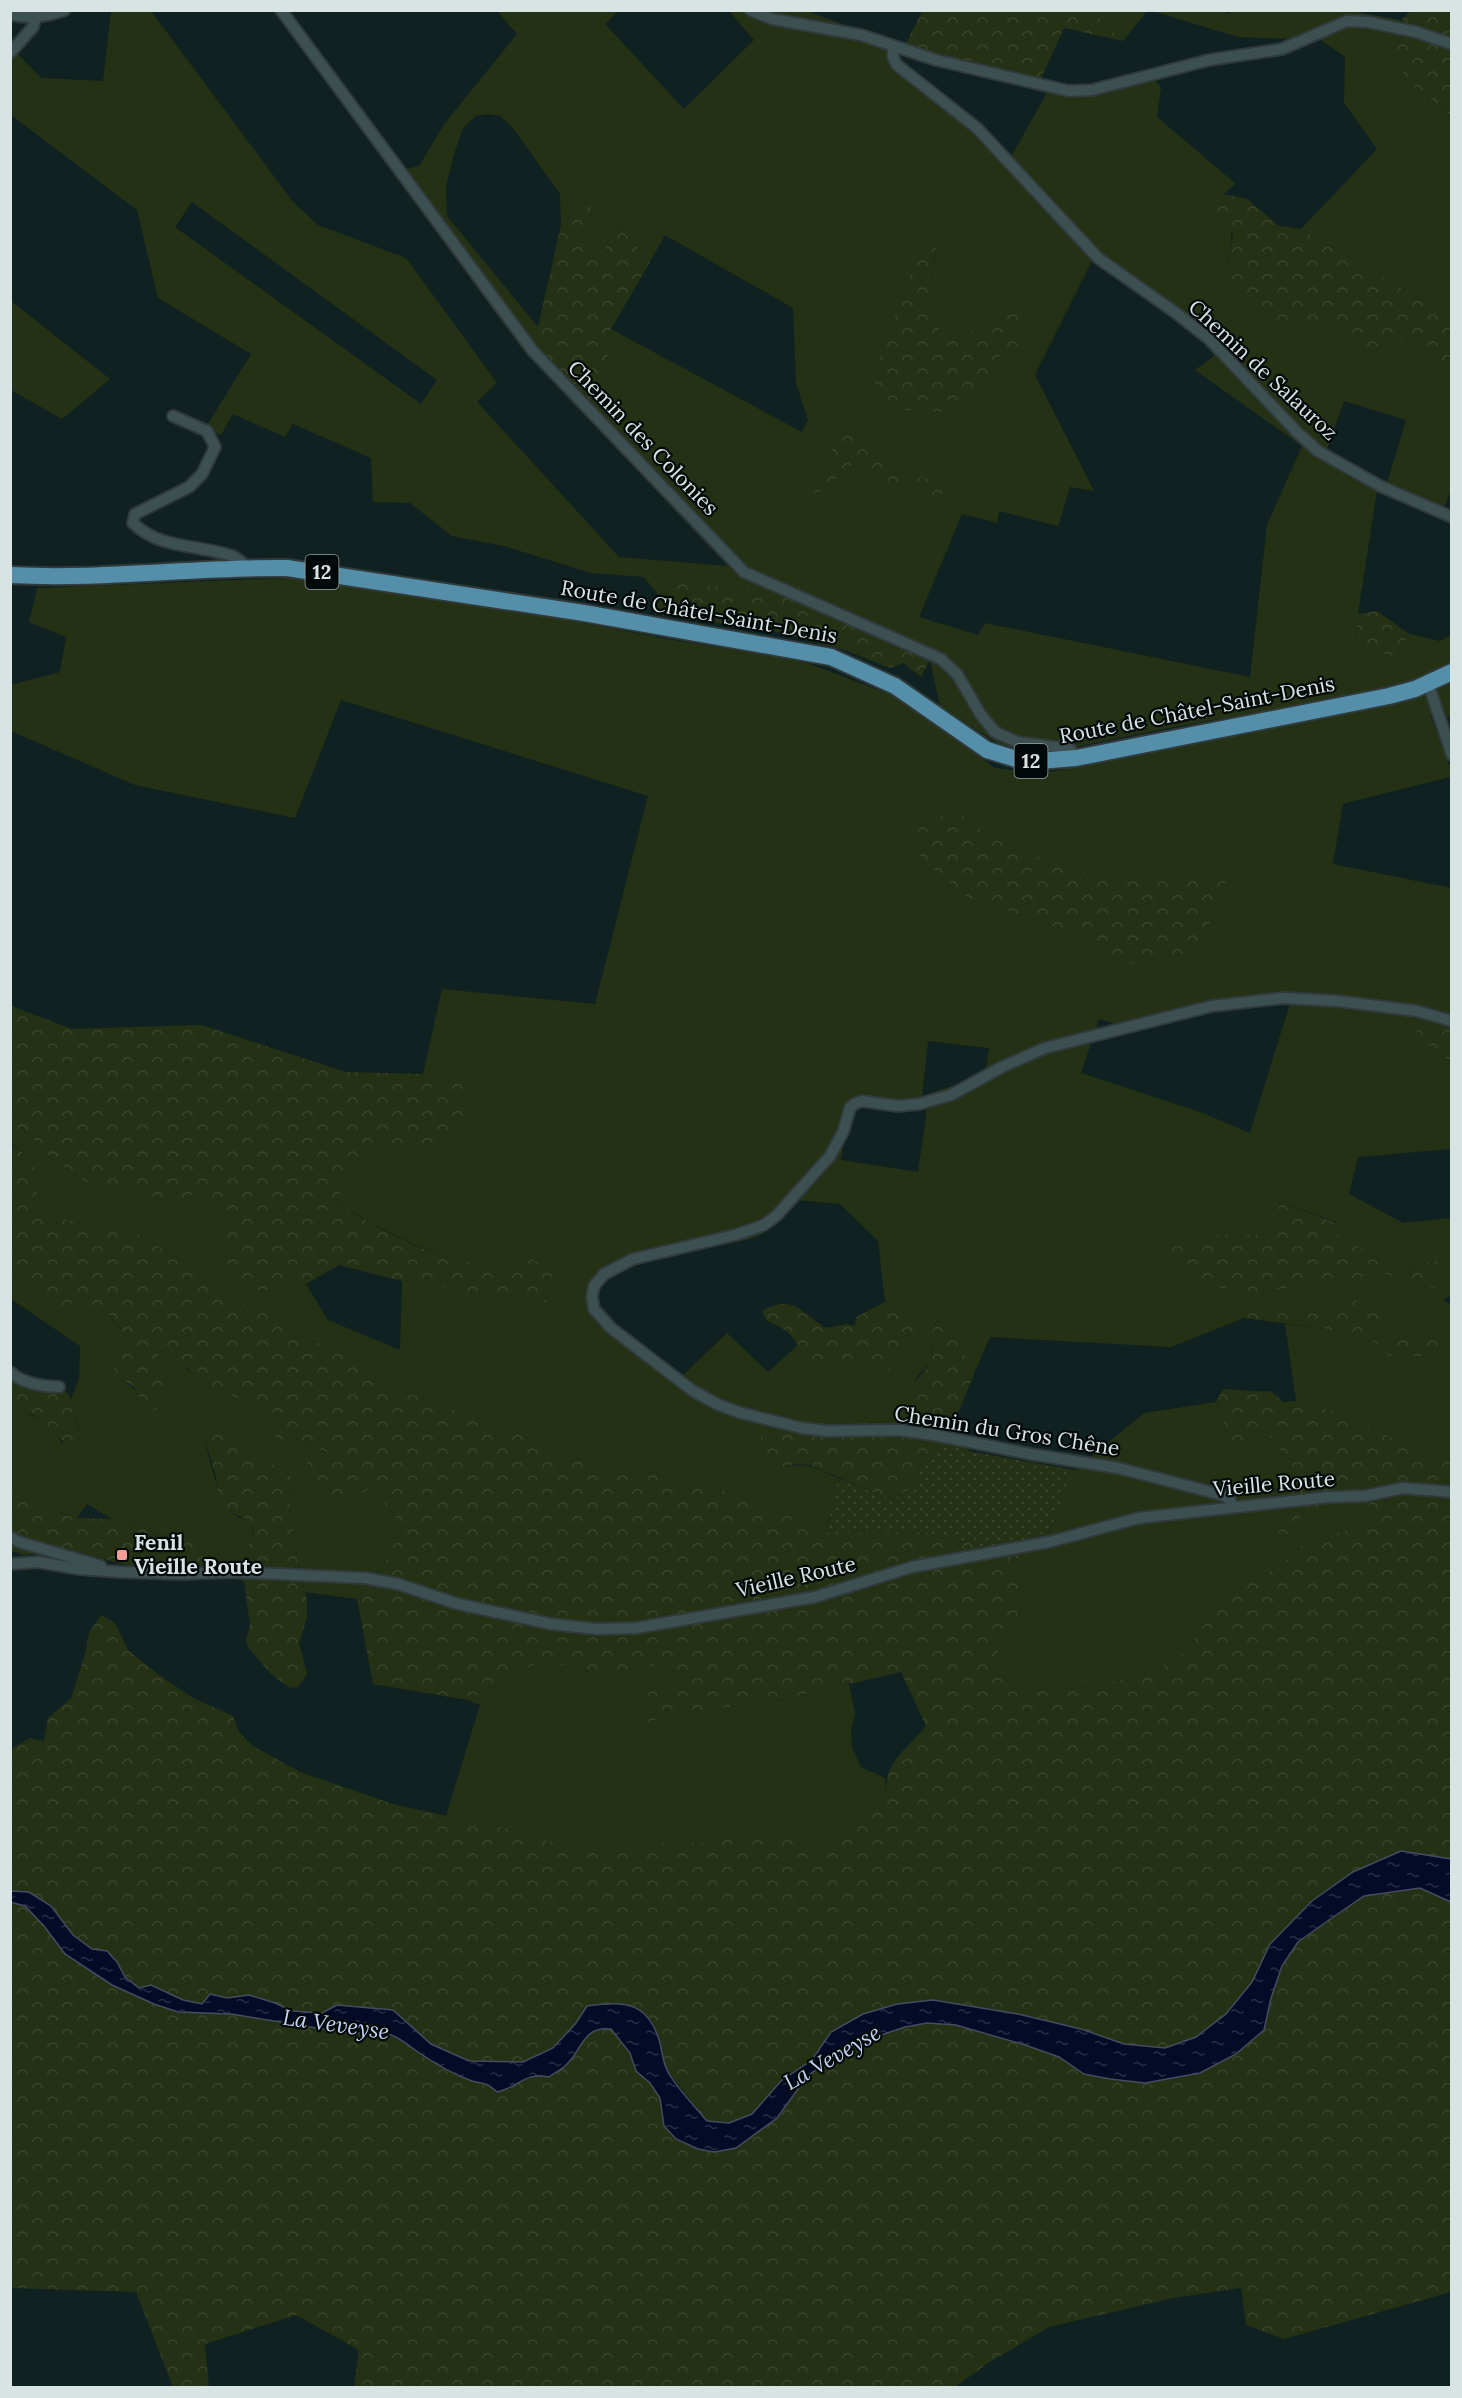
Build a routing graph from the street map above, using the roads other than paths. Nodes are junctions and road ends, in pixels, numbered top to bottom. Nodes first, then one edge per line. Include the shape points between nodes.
1 (65, 10) edge
2 (282, 10) edge
3 (750, 10) edge
4 (10, 14) edge
5 (36, 17) junction
6 (1452, 44) edge
7 (893, 47) junction
8 (10, 53) edge
9 (173, 416) dead end
10 (1452, 516) edge
11 (248, 567) junction
12 (10, 575) edge
13 (1452, 672) edge
14 (1428, 683) junction
15 (1452, 755) edge
16 (1076, 758) junction
17 (1452, 1021) edge
18 (10, 1371) edge
19 (59, 1387) dead end
20 (1452, 1492) edge
21 (1233, 1508) junction
22 (15, 1539) edge
23 (10, 1564) edge
24 (120, 1572) junction

1 - 5 street
2 - 16 street, Chemin des Colonies via 532,351 744,572 941,659 957,674 995,732 1017,742 1070,749
3 - 7 street via 772,19 861,35
4 - 5 street
5 - 8 street via 33,27
6 - 7 street via 1416,32 1347,21 1282,49 1209,60 1081,91 1053,88
7 - 10 street, Chemin de Salauroz via 892,57 897,65 977,128 1098,258 1209,339 1318,452 1380,486
9 - 11 street via 207,431 215,447 202,474 189,487 135,514 133,523 172,544 234,556
11 - 12 main road, Route de Châtel-Saint-Denis / 12 via 64,578
11 - 16 main road, Route de Châtel-Saint-Denis / 12 via 287,568 413,586 831,657 895,686 987,750 1026,762
13 - 14 main road, Route de Châtel-Saint-Denis / 12
14 - 15 street
14 - 16 main road, Route de Châtel-Saint-Denis / 12 via 1389,696
17 - 21 street, Chemin du Gros Chêne via 1417,1011 1338,1001 1283,998 1212,1006 1045,1048 951,1095 920,1104 898,1106 862,1101 850,1108 830,1156 764,1225 627,1261 604,1274 594,1286 594,1309 610,1328 693,1390 741,1413 827,1431 900,1430 1118,1468 1223,1495
18 - 19 street via 17,1378 41,1386
20 - 21 street, Vieille Route via 1403,1488 1358,1497
21 - 24 street, Vieille Route via 1139,1518 1049,1542 912,1567 815,1597 636,1628 551,1624 365,1578
22 - 24 street
23 - 24 street via 38,1562

